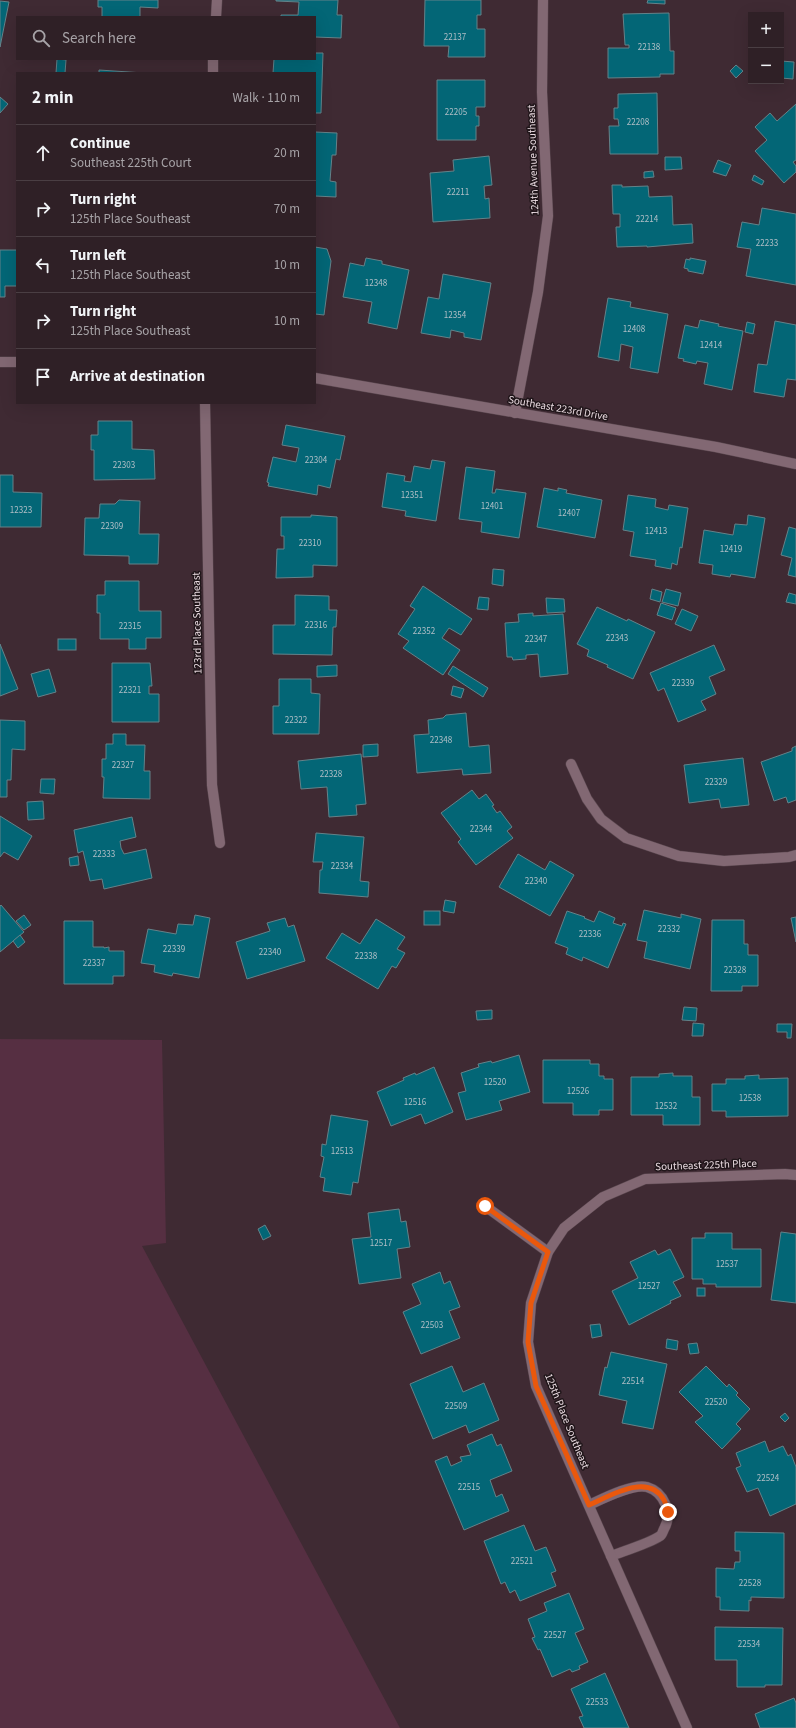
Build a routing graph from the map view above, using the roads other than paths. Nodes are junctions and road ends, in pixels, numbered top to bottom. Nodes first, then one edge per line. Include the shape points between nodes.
1 (216, 0) edge
2 (543, 0) edge
3 (216, 16) edge
4 (214, 60) edge
5 (213, 72) edge
6 (0, 362) edge
7 (16, 362) edge
8 (316, 378) edge
9 (205, 404) edge
10 (515, 413) junction
11 (796, 464) edge
12 (571, 764) dead end
13 (220, 842) dead end
14 (796, 855) edge
15 (796, 1175) edge
16 (485, 1206) dead end
17 (548, 1252) junction
18 (589, 1505) junction
19 (611, 1556) junction
20 (687, 1728) edge

1 - 3 street
2 - 10 street, 124th Avenue Southeast via 542,92 548,216 538,292
4 - 5 street
6 - 7 street
8 - 10 street, Southeast 223rd Drive
9 - 13 street, 123rd Place Southeast via 212,785
10 - 11 street, Southeast 223rd Drive
12 - 14 street via 587,799 601,819 626,838 679,856 724,861
15 - 17 street, Southeast 225th Place via 645,1179 602,1197 564,1228
16 - 17 street
17 - 18 street, 125th Place Southeast via 531,1303 528,1342 536,1386
18 - 19 street, 125th Place Southeast
18 - 19 street via 630,1488 646,1486 664,1500 668,1512 667,1523 661,1536
19 - 20 street, 125th Place Southeast

